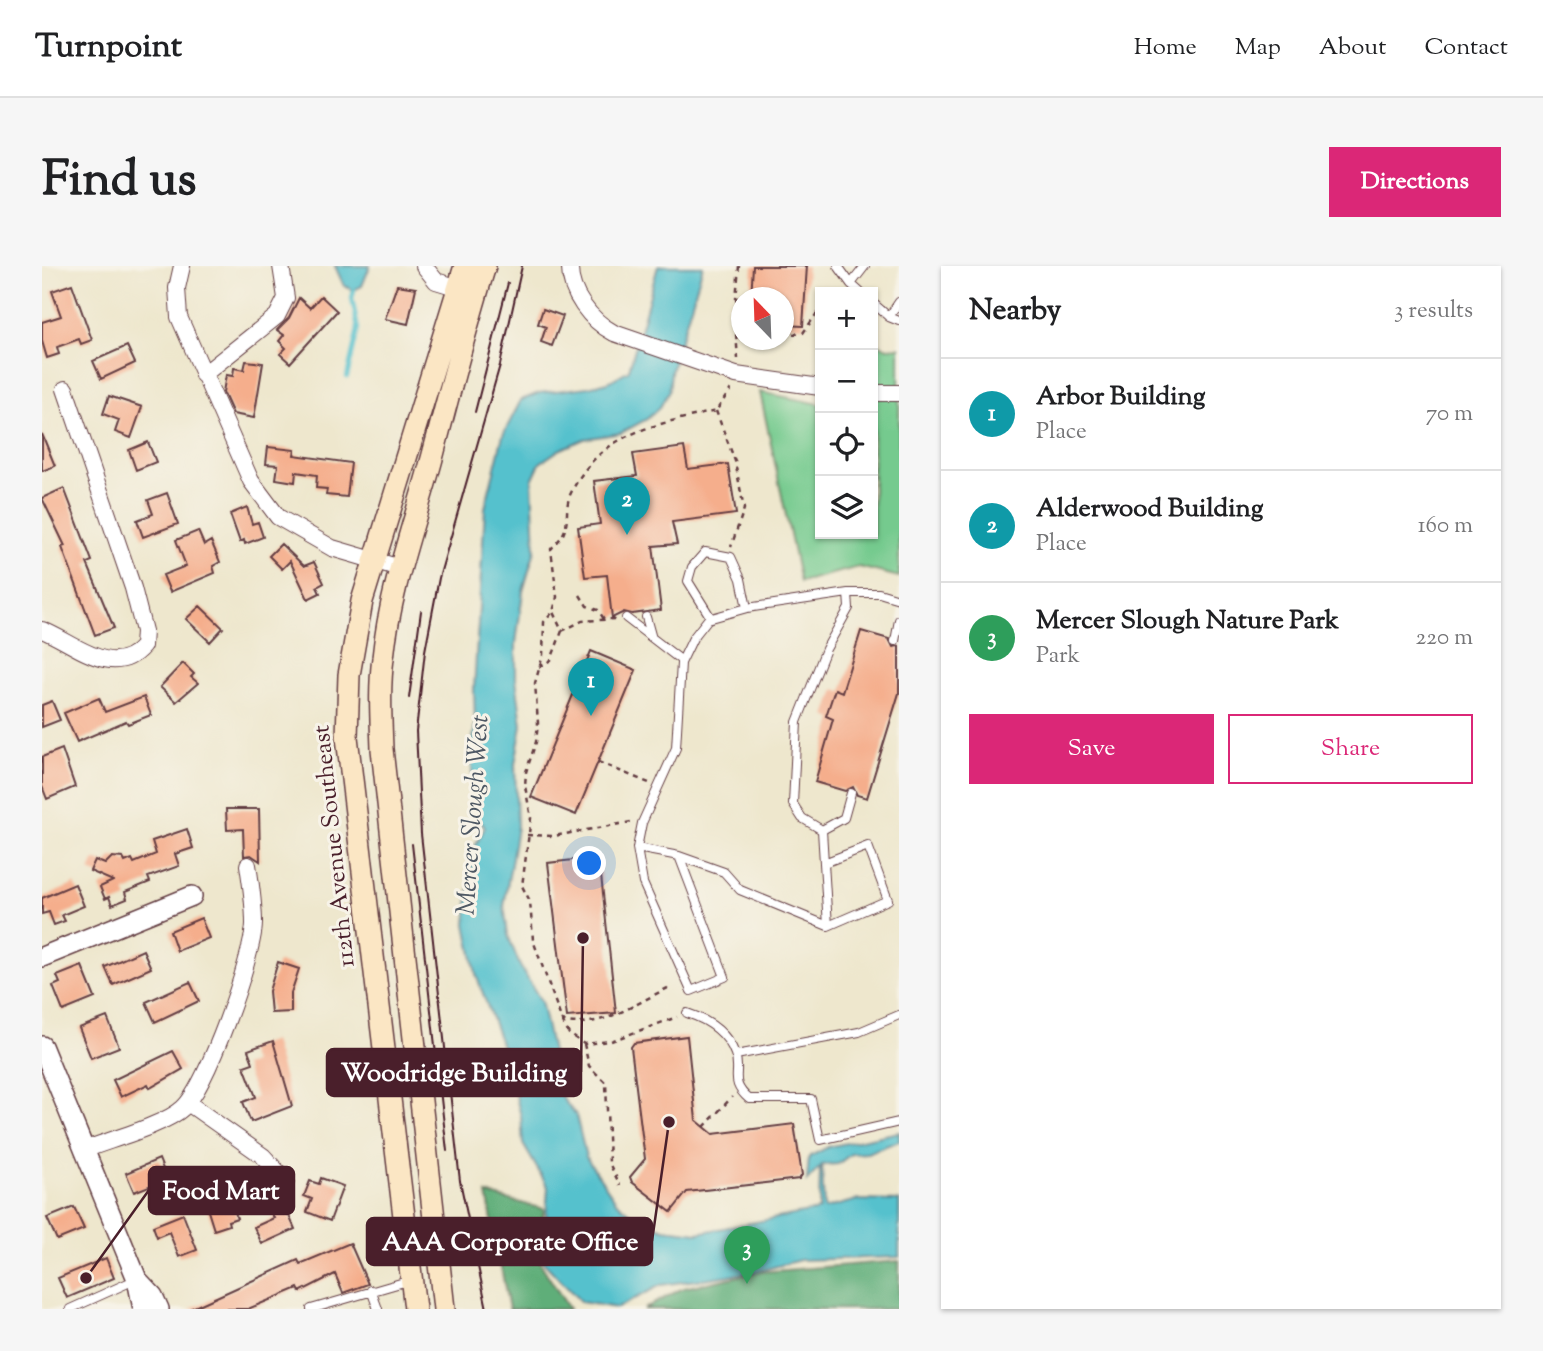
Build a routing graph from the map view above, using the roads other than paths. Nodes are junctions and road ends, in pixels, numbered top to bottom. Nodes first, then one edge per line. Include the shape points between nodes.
1 (182, 266) edge
2 (281, 266) edge
3 (424, 266) edge
4 (465, 266) edge
5 (485, 266) edge
6 (570, 266) edge
7 (838, 266) edge
8 (865, 266) edge
9 (851, 284) junction
10 (854, 287) edge
11 (459, 288) junction
12 (899, 302) edge
13 (878, 307) edge
14 (889, 317) junction
15 (899, 321) edge
16 (203, 375) junction
17 (815, 386) edge
18 (65, 389) dead end
19 (878, 393) edge
20 (899, 393) edge
21 (376, 562) junction
22 (400, 568) junction
23 (848, 593) junction
24 (899, 599) edge
25 (747, 608) junction
26 (646, 617) dead end
27 (710, 618) junction
28 (627, 619) road end
29 (899, 620) edge
30 (42, 630) edge
31 (651, 635) junction
32 (895, 641) dead end
33 (682, 661) junction
34 (851, 793) dead end
35 (822, 830) junction
36 (637, 848) junction
37 (679, 856) junction
38 (824, 863) junction
39 (248, 865) dead end
40 (192, 896) dead end
41 (828, 926) junction
42 (42, 957) edge
43 (687, 1013) road end
44 (899, 1015) edge
45 (42, 1046) edge
46 (736, 1055) junction
47 (188, 1103) junction
48 (899, 1122) edge
49 (84, 1150) junction
50 (286, 1181) dead end
51 (137, 1279) junction
52 (411, 1280) junction
53 (371, 1290) junction
54 (70, 1309) edge
55 (143, 1309) edge
56 (159, 1309) edge
57 (311, 1309) edge
58 (379, 1309) edge
59 (415, 1309) edge
60 (444, 1309) edge

1 - 16 street via 178,317
2 - 16 street via 286,298 277,316
3 - 11 street via 436,281
4 - 11 main road, 112th Avenue Southeast
5 - 22 main road
6 - 17 street via 579,300 602,327 736,375
7 - 9 lane
8 - 9 lane
9 - 10 lane
11 - 21 main road, 112th Avenue Southeast
12 - 14 lane
13 - 14 lane
14 - 15 lane
16 - 21 street via 251,481 278,517 332,548
18 - 30 street via 133,587 144,646 130,658 103,659
19 - 20 street
21 - 22 street
21 - 52 main road, 112th Avenue Southeast via 355,634 347,737
22 - 60 main road via 383,659 382,749
23 - 24 lane via 879,593
23 - 25 lane
23 - 35 lane via 849,608 826,649 797,722 793,804 802,818
25 - 27 lane
25 - 27 lane via 731,557 705,552 692,567 688,581
26 - 31 lane
27 - 33 lane
28 - 31 lane
29 - 32 lane
31 - 33 lane
33 - 36 lane via 676,748 642,823
34 - 35 lane via 844,818
35 - 38 lane
36 - 37 lane
36 - 37 lane via 643,883 691,991 725,977
37 - 41 lane via 724,872 740,890
38 - 41 lane
38 - 41 lane via 868,846 888,900
39 - 47 street via 254,923 246,966
40 - 42 street
43 - 46 lane via 712,1021
44 - 46 lane via 859,1032
45 - 49 street
46 - 48 lane via 735,1079 740,1091 750,1099 811,1099 820,1140
47 - 49 street via 173,1115
47 - 50 street via 263,1156
49 - 51 street
51 - 54 lane
51 - 55 street
51 - 56 street
52 - 53 lane
52 - 59 main road, 112th Avenue Southeast
53 - 57 lane
53 - 58 lane

